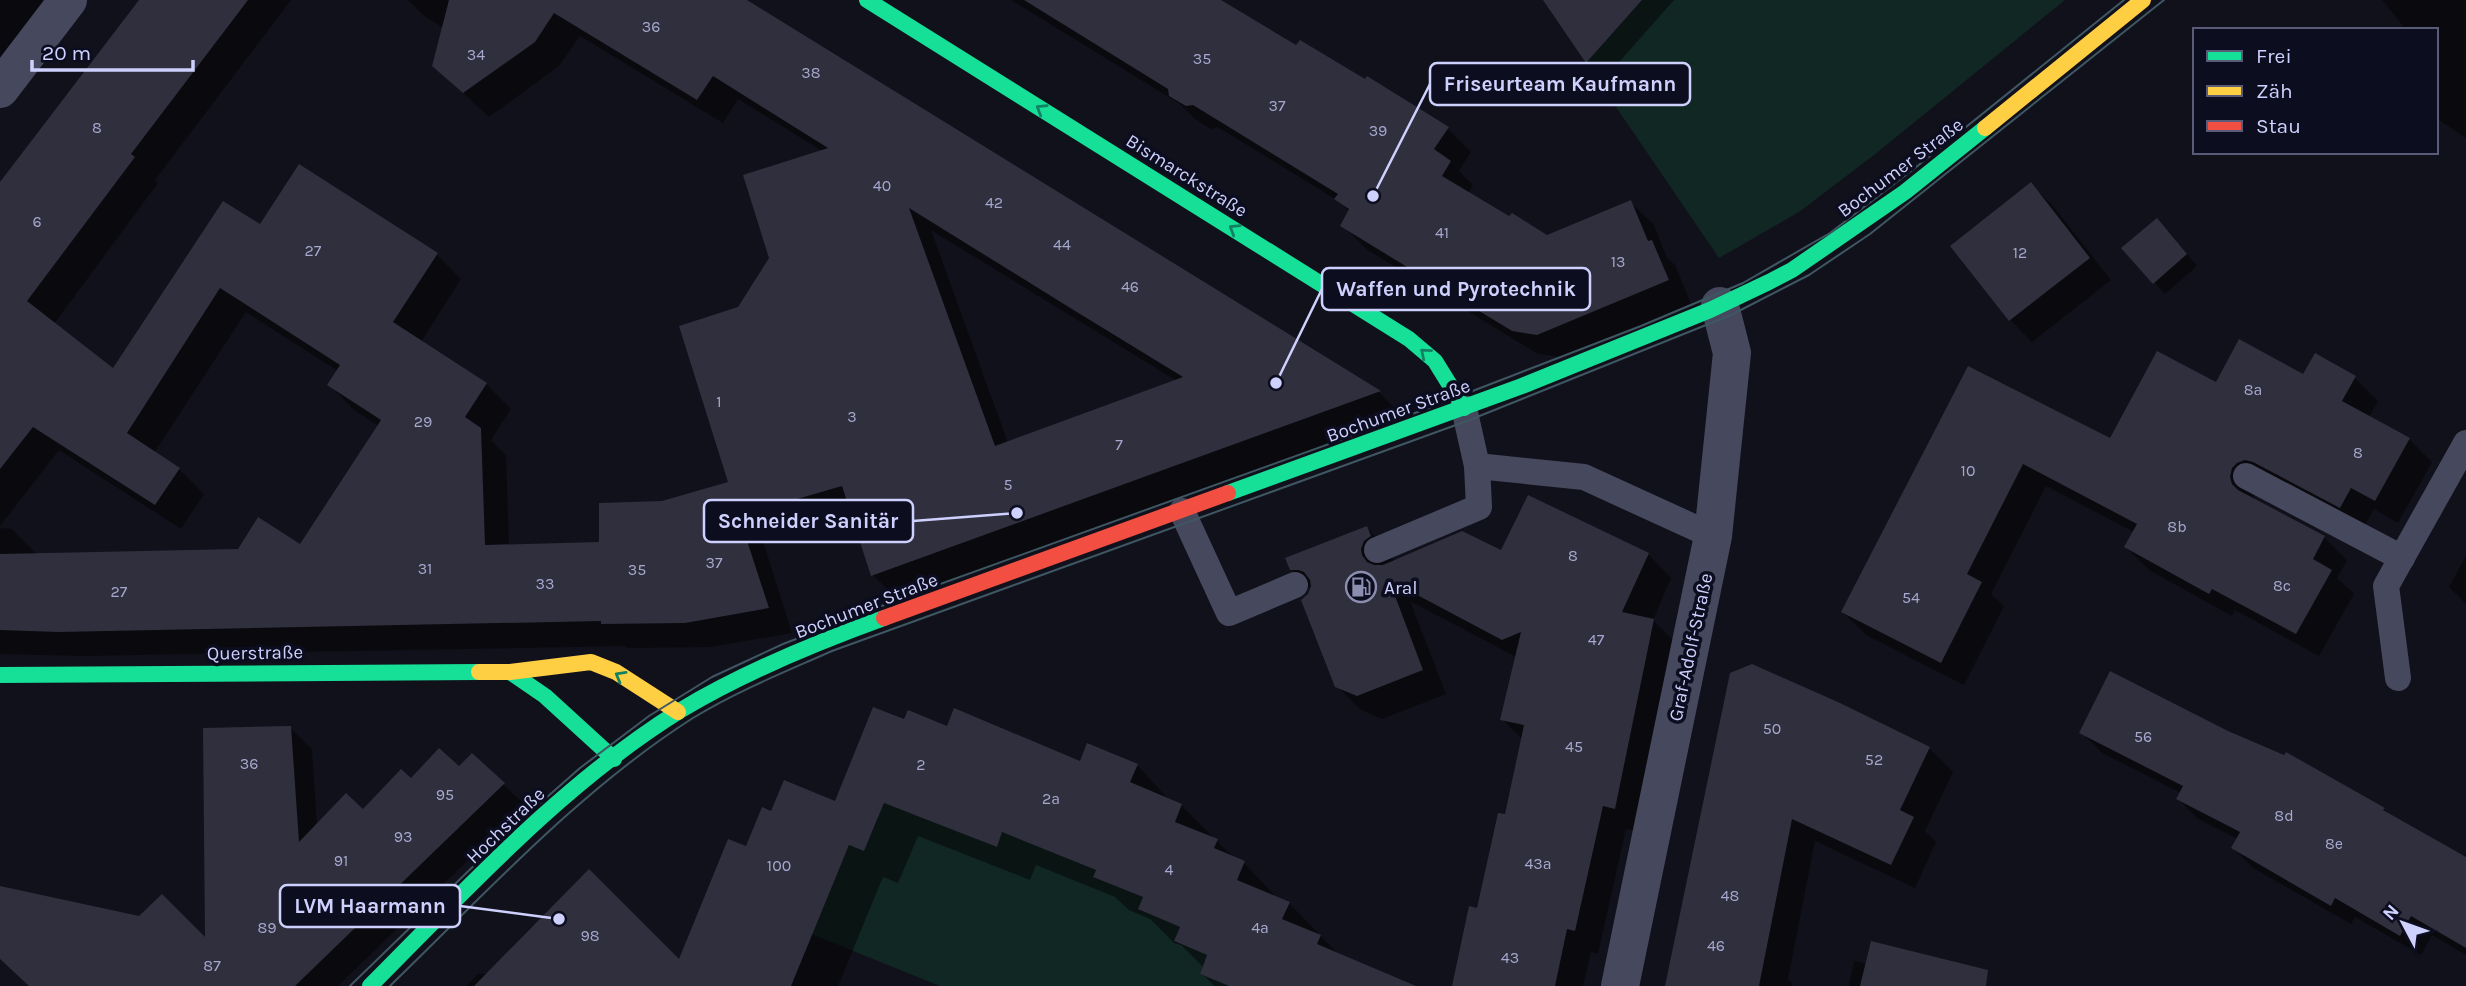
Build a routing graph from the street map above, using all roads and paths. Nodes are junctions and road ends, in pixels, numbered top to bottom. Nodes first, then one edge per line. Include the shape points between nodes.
1 (68, 0) edge
2 (867, 0) edge
3 (2143, 0) edge
4 (0, 89) edge
5 (1720, 306) junction
6 (1464, 408) junction
7 (2466, 443) edge
8 (1477, 466) junction
9 (2246, 476) dead end
10 (1182, 511) junction
11 (1713, 536) junction
12 (1377, 550) dead end
13 (2402, 558) junction
14 (1296, 585) dead end
15 (510, 672) junction
16 (0, 675) edge
17 (2398, 678) dead end
18 (678, 712) junction
19 (614, 759) junction
20 (370, 986) edge
21 (1620, 986) edge

1 - 4 street
6 -> 2 main road, Bismarckstraße via 1435,361 1409,340
3 - 5 main road, Bochumer Straße via 1905,192 1792,270
5 - 6 main road, Bochumer Straße
5 - 11 street, Graf-Adolf-Straße via 1732,353
6 - 8 lane
6 - 10 main road, Bochumer Straße
7 - 13 lane
8 - 11 lane via 1584,477
8 - 12 lane via 1479,507
9 - 13 lane
10 - 14 lane via 1229,614
10 - 18 main road, Bochumer Straße via 850,630 762,667
11 - 21 street, Graf-Adolf-Straße
13 - 17 lane via 2386,586
15 - 16 main road, Querstraße
18 -> 15 main road, Querstraße via 616,672 591,662
15 - 19 main road via 545,696
18 - 19 main road, Bochumer Straße
19 - 20 main road, Hochstraße via 557,804

